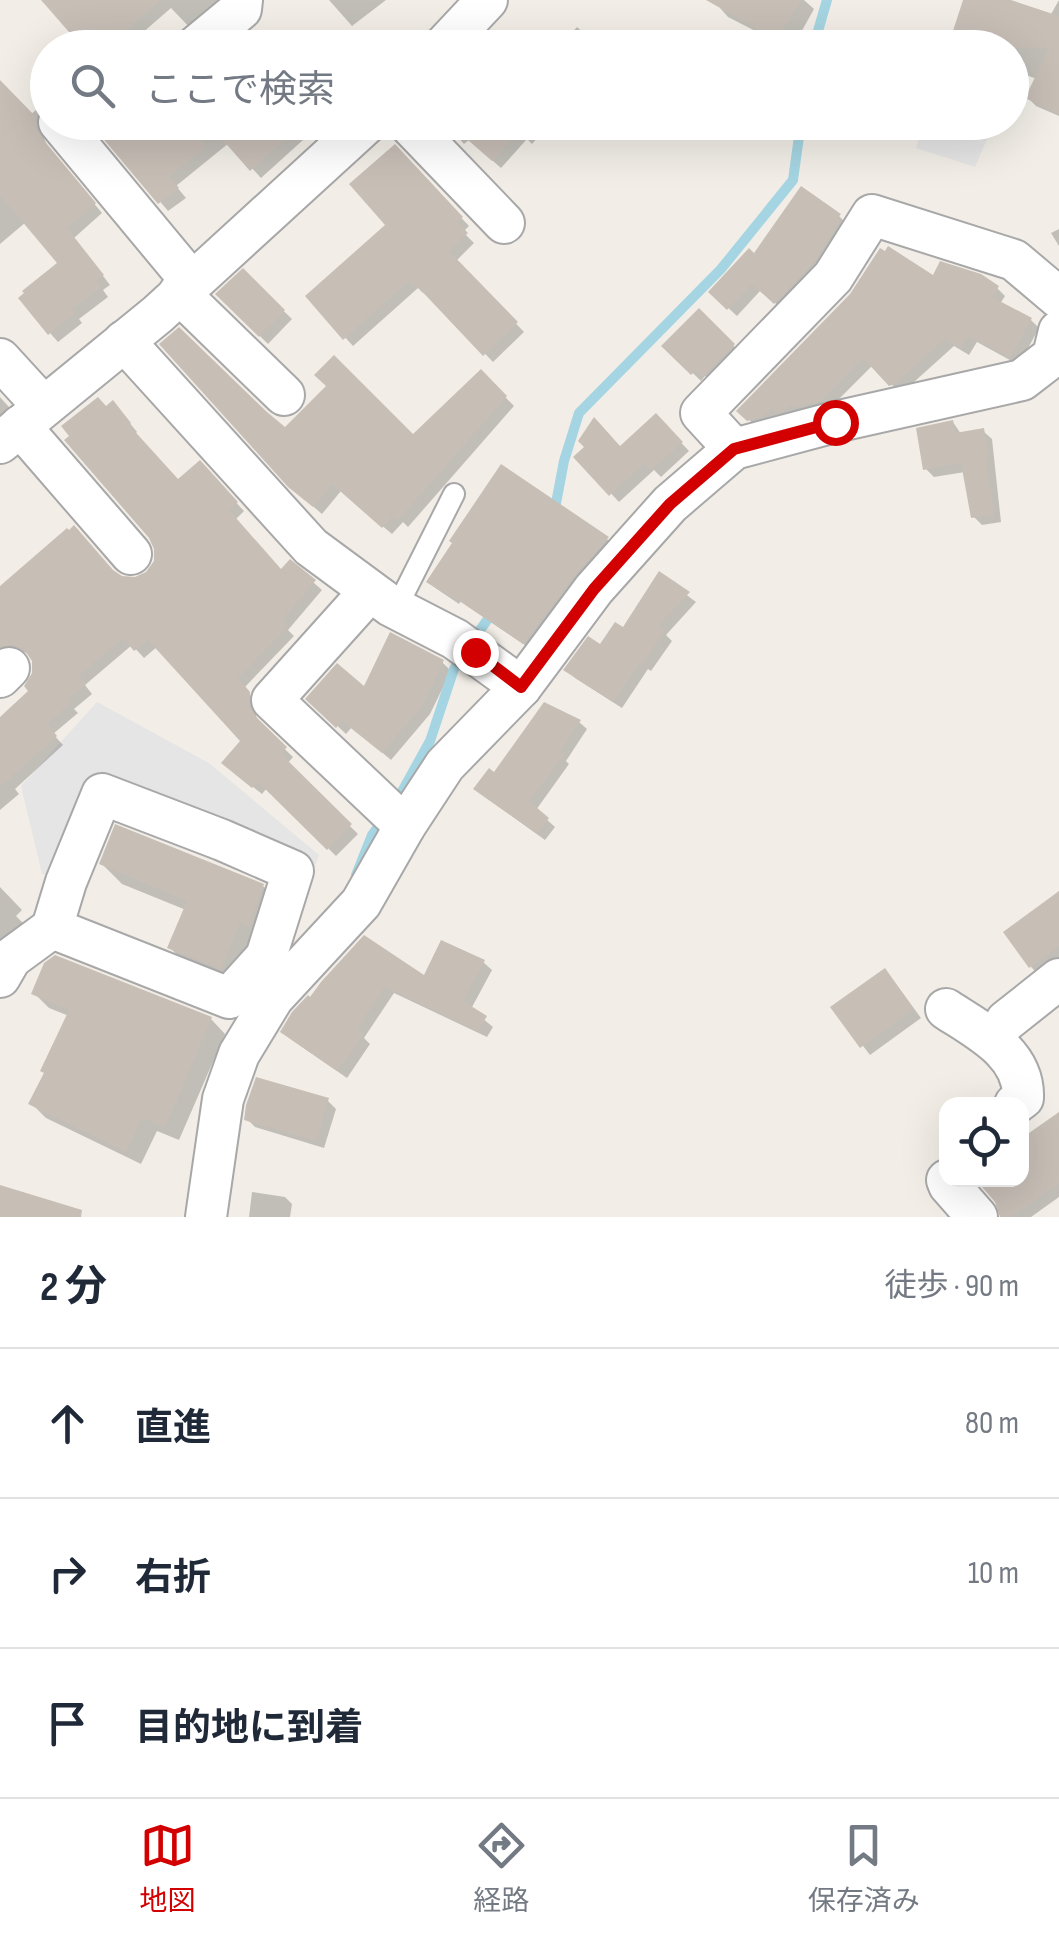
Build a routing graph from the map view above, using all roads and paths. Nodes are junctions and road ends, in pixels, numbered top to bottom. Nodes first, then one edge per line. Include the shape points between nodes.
1 (242, 0) edge
2 (216, 30) edge
3 (71, 140) edge
4 (348, 140) edge
5 (424, 140) edge
6 (504, 223) dead end
7 (185, 287) junction
8 (1059, 298) edge
9 (1059, 331) edge
10 (124, 341) junction
11 (0, 359) edge
12 (284, 395) dead end
13 (21, 425) edge
14 (734, 449) junction
15 (454, 494) dead end
16 (130, 554) dead end
17 (383, 600) junction
18 (521, 687) junction
19 (391, 813) junction
20 (52, 928) junction
21 (287, 967) junction
22 (0, 977) edge
23 (1059, 979) edge
24 (946, 1009) dead end
25 (1006, 1021) dead end
26 (1023, 1097) edge
27 (951, 1187) edge
28 (206, 1217) edge
29 (976, 1217) edge

1 - 2 street via 241,9
3 - 7 street
4 - 7 street
5 - 6 street
7 - 10 street
7 - 12 street
8 - 14 street via 1014,260 872,215 833,277 700,413
9 - 14 street via 1053,356 1022,380
10 - 13 street
10 - 17 street via 311,547
11 - 13 street
13 - 16 street
14 - 18 street via 670,504 594,589
15 - 17 lane
17 - 18 street
17 - 19 street via 272,700
18 - 19 street
19 - 21 street via 361,903
20 - 21 street via 228,998
20 - 21 street via 102,794 294,871
20 - 22 street via 11,958
21 - 28 street via 239,1054 223,1099
23 - 25 street
24 - 26 street via 1009,1057
27 - 29 street

